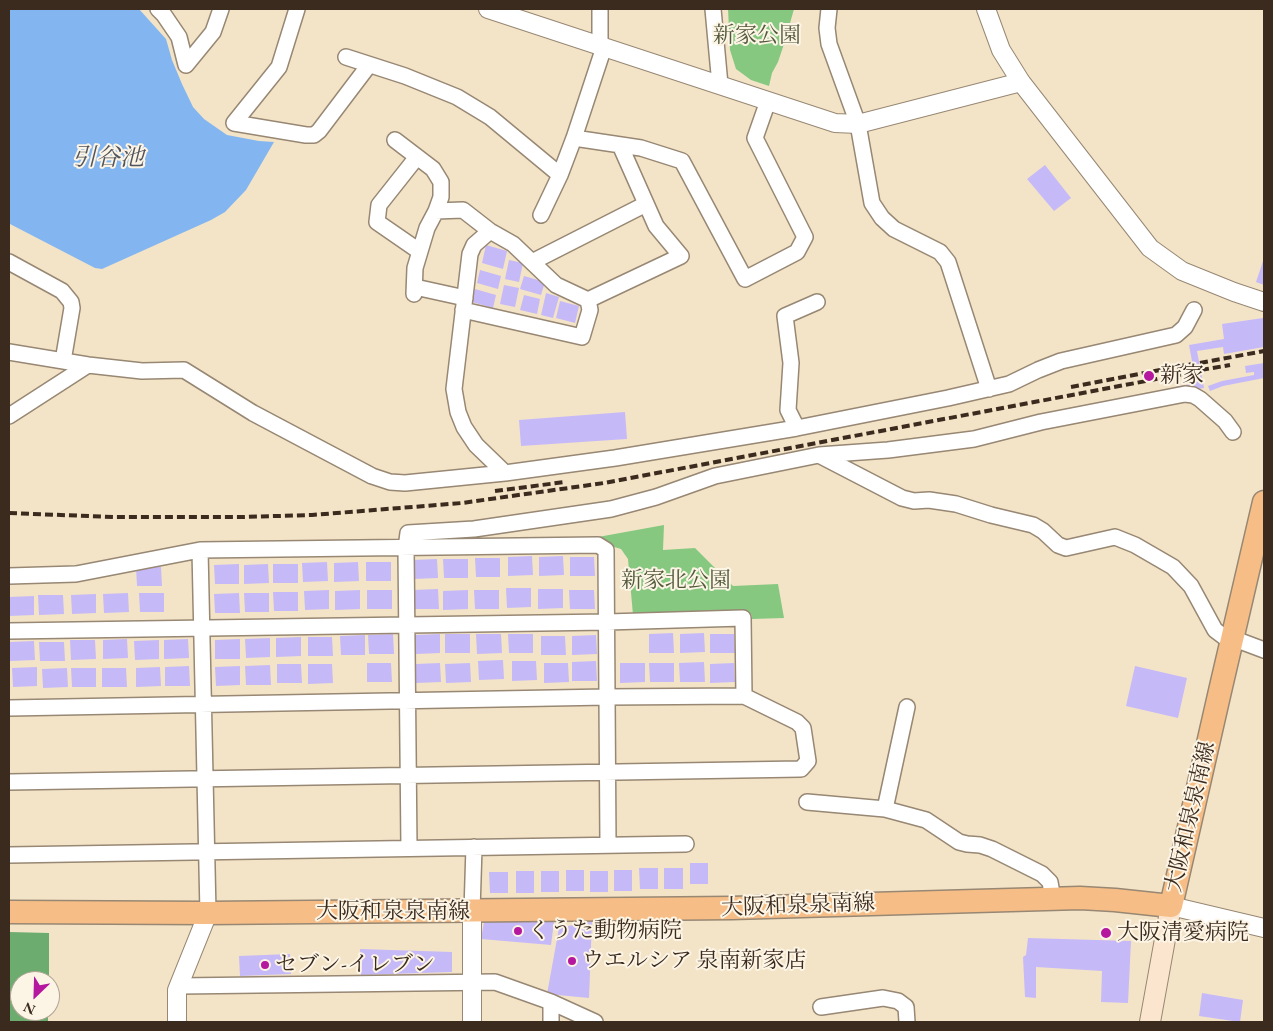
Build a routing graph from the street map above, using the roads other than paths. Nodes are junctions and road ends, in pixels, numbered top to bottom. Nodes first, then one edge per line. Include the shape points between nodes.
1 (158, 9) edge
2 (221, 9) edge
3 (297, 9) edge
4 (488, 9) edge
5 (600, 9) edge
6 (714, 9) edge
7 (829, 9) edge
8 (986, 9) edge
9 (602, 46) junction
10 (346, 57) dead end
11 (369, 65) junction
12 (1022, 82) junction
13 (720, 84) junction
14 (768, 100) junction
15 (858, 124) junction
16 (574, 138) junction
17 (395, 140) dead end
18 (620, 145) junction
19 (416, 157) junction
20 (560, 174) junction
21 (646, 204) junction
22 (436, 211) junction
23 (540, 216) dead end
24 (490, 231) junction
25 (419, 252) junction
26 (9, 262) edge
27 (532, 262) junction
28 (588, 300) junction
29 (817, 302) dead end
30 (1264, 302) edge
31 (464, 304) junction
32 (1194, 310) dead end
33 (9, 352) edge
34 (63, 361) junction
35 (88, 364) junction
36 (989, 388) junction
37 (9, 416) edge
38 (797, 428) junction
39 (1233, 432) dead end
40 (819, 455) junction
41 (505, 473) junction
42 (1264, 502) edge
43 (406, 548) junction
44 (200, 550) junction
45 (9, 576) edge
46 (606, 622) junction
47 (407, 625) junction
48 (202, 628) junction
49 (9, 631) edge
50 (1232, 640) junction
51 (1264, 650) edge
52 (744, 696) junction
53 (607, 697) junction
54 (408, 701) junction
55 (203, 704) junction
56 (9, 708) edge
57 (907, 708) dead end
58 (608, 772) junction
59 (408, 776) junction
60 (205, 779) junction
61 (9, 782) edge
62 (807, 802) dead end
63 (885, 809) junction
64 (686, 844) dead end
65 (608, 845) junction
66 (409, 848) junction
67 (474, 848) junction
68 (207, 851) junction
69 (9, 855) edge
70 (1053, 899) junction
71 (1171, 906) junction
72 (472, 911) junction
73 (9, 912) edge
74 (208, 913) junction
75 (1264, 928) edge
76 (472, 983) junction
77 (179, 986) junction
78 (551, 1002) junction
79 (820, 1007) dead end
80 (177, 1022) edge
81 (472, 1022) edge
82 (551, 1022) edge
83 (595, 1022) edge
84 (907, 1022) edge
85 (1150, 1022) edge

1 - 2 street via 179,37 186,65 213,32
3 - 11 street via 279,67 234,123 314,135
4 - 9 street
5 - 9 street
6 - 13 street
7 - 15 street via 829,44
8 - 12 street via 1001,50
9 - 13 street
9 - 16 street
10 - 11 street
11 - 20 street via 458,97 490,117
12 - 15 street
12 - 30 street via 1150,248 1182,270
13 - 14 street
14 - 15 street via 835,123
14 - 18 street via 755,138 805,238 797,252 745,279 682,161
15 - 36 street via 872,203 894,229 940,252 948,262
16 - 18 street
16 - 20 street
17 - 19 street
18 - 21 street
19 - 22 street via 433,170 441,182 441,197
19 - 25 street via 379,205 377,222
20 - 23 street
21 - 27 street
21 - 28 street via 656,226 681,256
22 - 24 street via 463,210
22 - 25 street
24 - 27 street via 513,244
24 - 31 street via 474,245 470,254
25 - 31 street via 414,290
26 - 34 street via 62,291 71,302
27 - 28 street via 556,285
28 - 31 street via 590,310 582,337
29 - 38 street via 785,316 791,363 788,410
31 - 41 street via 454,389 458,412 476,445
32 - 36 street via 1185,328 1176,335 1061,361 1009,384
33 - 34 street
34 - 35 street
35 - 37 street
35 - 41 street via 142,371 184,370 253,413 372,476 390,482
36 - 38 street
38 - 41 street
39 - 40 street via 1200,399 1185,394 1041,422 974,439
40 - 43 street via 715,476 610,510 474,529 408,534
40 - 50 street via 902,498 956,504 1033,525 1066,548 1116,537 1135,545 1173,567 1191,586 1215,630
42 - 50 main road, 大阪和泉泉南線
43 - 44 street
43 - 46 street via 598,544 606,550
43 - 47 street
44 - 45 street via 76,574
44 - 48 street
46 - 47 street
46 - 52 street via 743,618
46 - 53 street
47 - 48 street
47 - 54 street
48 - 49 street
48 - 55 street
50 - 51 street
50 - 71 main road, 大阪和泉泉南線
52 - 53 street
52 - 58 street via 803,728 808,761 801,769
53 - 54 street
53 - 58 street
54 - 55 street
54 - 59 street
55 - 56 street
55 - 60 street
57 - 63 street
58 - 59 street
58 - 65 street
59 - 60 street
59 - 66 street
60 - 61 street
60 - 68 street
62 - 63 street
63 - 70 street via 926,820 959,842 992,849 1042,874 1050,882
64 - 65 street
65 - 67 street
66 - 67 street
66 - 68 street
67 - 72 street
68 - 69 street
68 - 74 street
70 - 71 main road, 大阪和泉泉南線 via 1115,900
70 - 72 main road, 大阪和泉泉南線
71 - 75 street
71 - 85 main road
72 - 74 main road, 大阪和泉泉南線
72 - 76 street
73 - 74 main road, 大阪和泉泉南線
74 - 77 street
76 - 77 street
76 - 78 street via 495,982
76 - 81 street
77 - 80 street
78 - 82 street
78 - 83 street
79 - 84 street via 883,998 898,1001 906,1008

